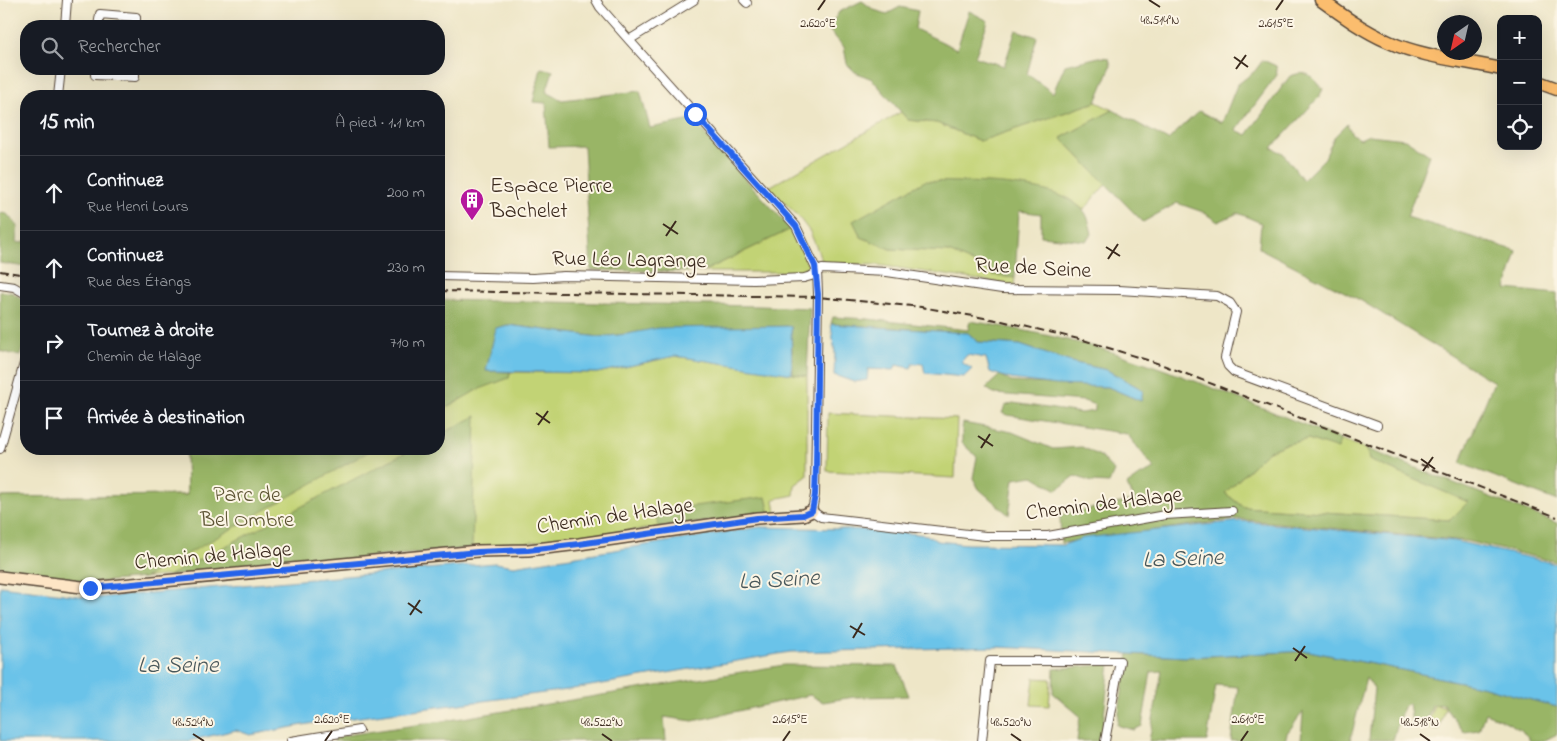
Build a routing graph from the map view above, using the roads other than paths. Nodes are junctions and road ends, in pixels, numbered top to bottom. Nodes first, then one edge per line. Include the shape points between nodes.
1 (66, 0) edge
2 (596, 0) edge
3 (694, 0) edge
4 (1321, 0) edge
5 (64, 20) edge
6 (99, 20) edge
7 (136, 20) edge
8 (629, 40) junction
9 (1497, 68) edge
10 (60, 75) edge
11 (95, 75) edge
12 (135, 75) edge
13 (1542, 83) edge
14 (1557, 88) edge
15 (59, 90) edge
16 (817, 271) junction
17 (445, 276) edge
18 (0, 285) edge
19 (20, 290) edge
20 (20, 377) edge
21 (1377, 425) dead end
22 (0, 449) edge
23 (812, 511) junction
24 (1232, 511) dead end
25 (0, 577) edge
26 (359, 730) dead end
27 (291, 741) edge
28 (982, 741) edge
29 (1105, 741) edge

1 - 5 street
2 - 8 street
3 - 8 street
4 - 9 main road via 1390,43
6 - 7 street via 100,14 136,17
8 - 16 street via 796,226
10 - 15 street
11 - 12 street
13 - 14 main road
16 - 17 street, Rue Léo Lagrange via 804,278 754,280
16 - 21 street, Rue de Seine via 887,272 1002,289 1119,290 1217,296 1230,303 1236,312 1225,358 1234,372
16 - 23 street via 815,495
18 - 19 street
20 - 22 street
23 - 24 street, Chemin de Halage via 821,517 985,536 1048,536 1165,515
23 - 25 street, Chemin de Halage via 803,515 757,518 536,549 90,588
26 - 27 street
28 - 29 street via 990,661 1120,661

